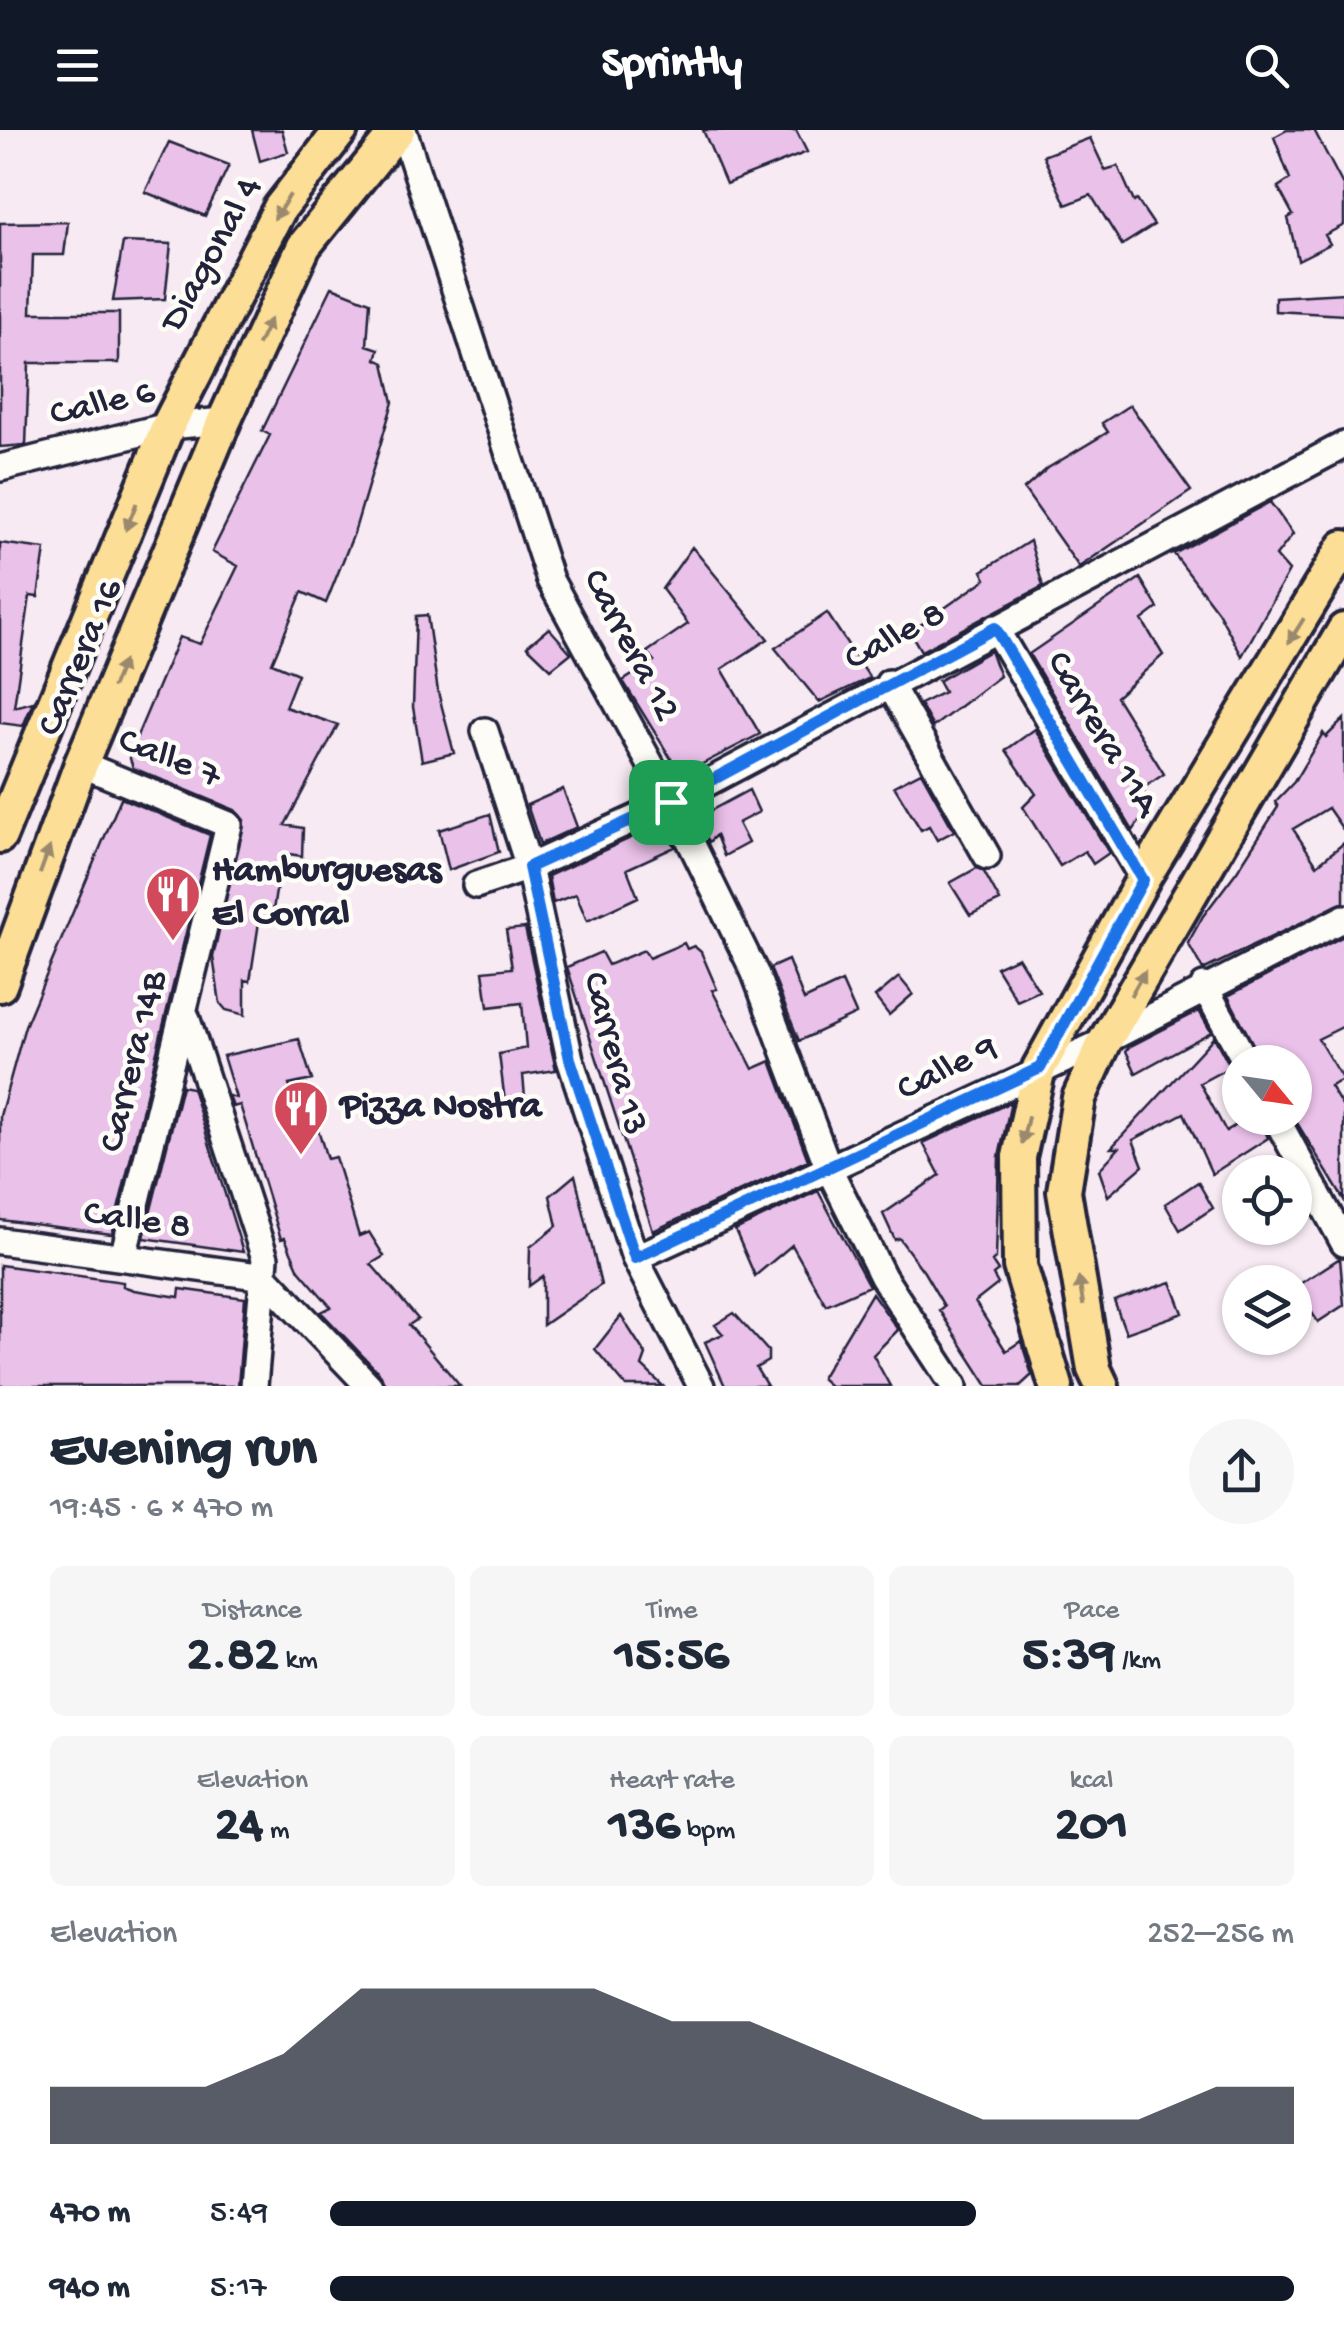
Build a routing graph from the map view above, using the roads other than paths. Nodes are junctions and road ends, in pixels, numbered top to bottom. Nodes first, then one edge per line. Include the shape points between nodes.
1 (341, 130) edge
2 (401, 130) edge
3 (224, 420) junction
4 (168, 426) junction
5 (1344, 445) edge
6 (0, 468) edge
7 (1344, 547) edge
8 (995, 628) junction
9 (1344, 630) edge
10 (889, 683) junction
11 (485, 731) dead end
12 (80, 764) junction
13 (671, 802) junction
14 (230, 825) joint
15 (0, 836) edge
16 (987, 856) dead end
17 (529, 867) junction
18 (1143, 880) junction
19 (476, 885) dead end
20 (1344, 918) edge
21 (0, 985) edge
22 (1204, 986) junction
23 (186, 1017) junction
24 (1104, 1041) junction
25 (1237, 1045) edge
26 (1040, 1068) junction
27 (1285, 1135) edge
28 (829, 1169) junction
29 (0, 1241) edge
30 (1344, 1243) edge
31 (123, 1258) junction
32 (635, 1258) junction
33 (265, 1277) junction
34 (254, 1386) edge
35 (370, 1386) edge
36 (700, 1386) edge
37 (954, 1386) edge
38 (1056, 1386) edge
39 (1102, 1386) edge

1 -> 4 main road, Diagonal 4 via 280,208
3 -> 2 main road, Diagonal 4 via 304,246
2 - 13 street, Carrera 12 via 550,580
3 - 4 street, Calle 6
12 -> 3 main road, Carrera 16
4 - 6 street, Calle 6
4 -> 15 main road, Carrera 16
5 - 8 street, Calle 8
7 -> 18 main road
8 - 10 street, Calle 8
8 - 18 street, Carrera 11A
24 -> 9 main road
10 - 13 street, Calle 8
10 - 16 street
11 - 17 street, Carrera 13
12 - 14 street, Calle 7
21 -> 12 main road, Carrera 16
13 - 17 street, Calle 8
13 - 28 street, Carrera 12 via 755,973
14 - 23 street, Carrera 14B
17 - 19 street, Calle 8
17 - 32 street, Carrera 13 via 570,1059
18 - 26 main road
20 - 22 street, Calle 9
22 - 24 street, Calle 9
22 - 25 street
23 - 31 street, Carrera 14B
23 - 33 street
24 - 26 street, Calle 9
39 -> 24 main road via 1064,1192 1079,1098
26 - 28 street, Calle 9
26 -> 38 main road via 1020,1157 1020,1266
27 - 30 street
28 - 32 street, Calle 9
28 - 37 street, Carrera 12 via 883,1278
29 - 31 street, Calle 8
31 - 33 street, Calle 8
32 - 36 street, Carrera 13
33 - 34 street
33 - 35 street

